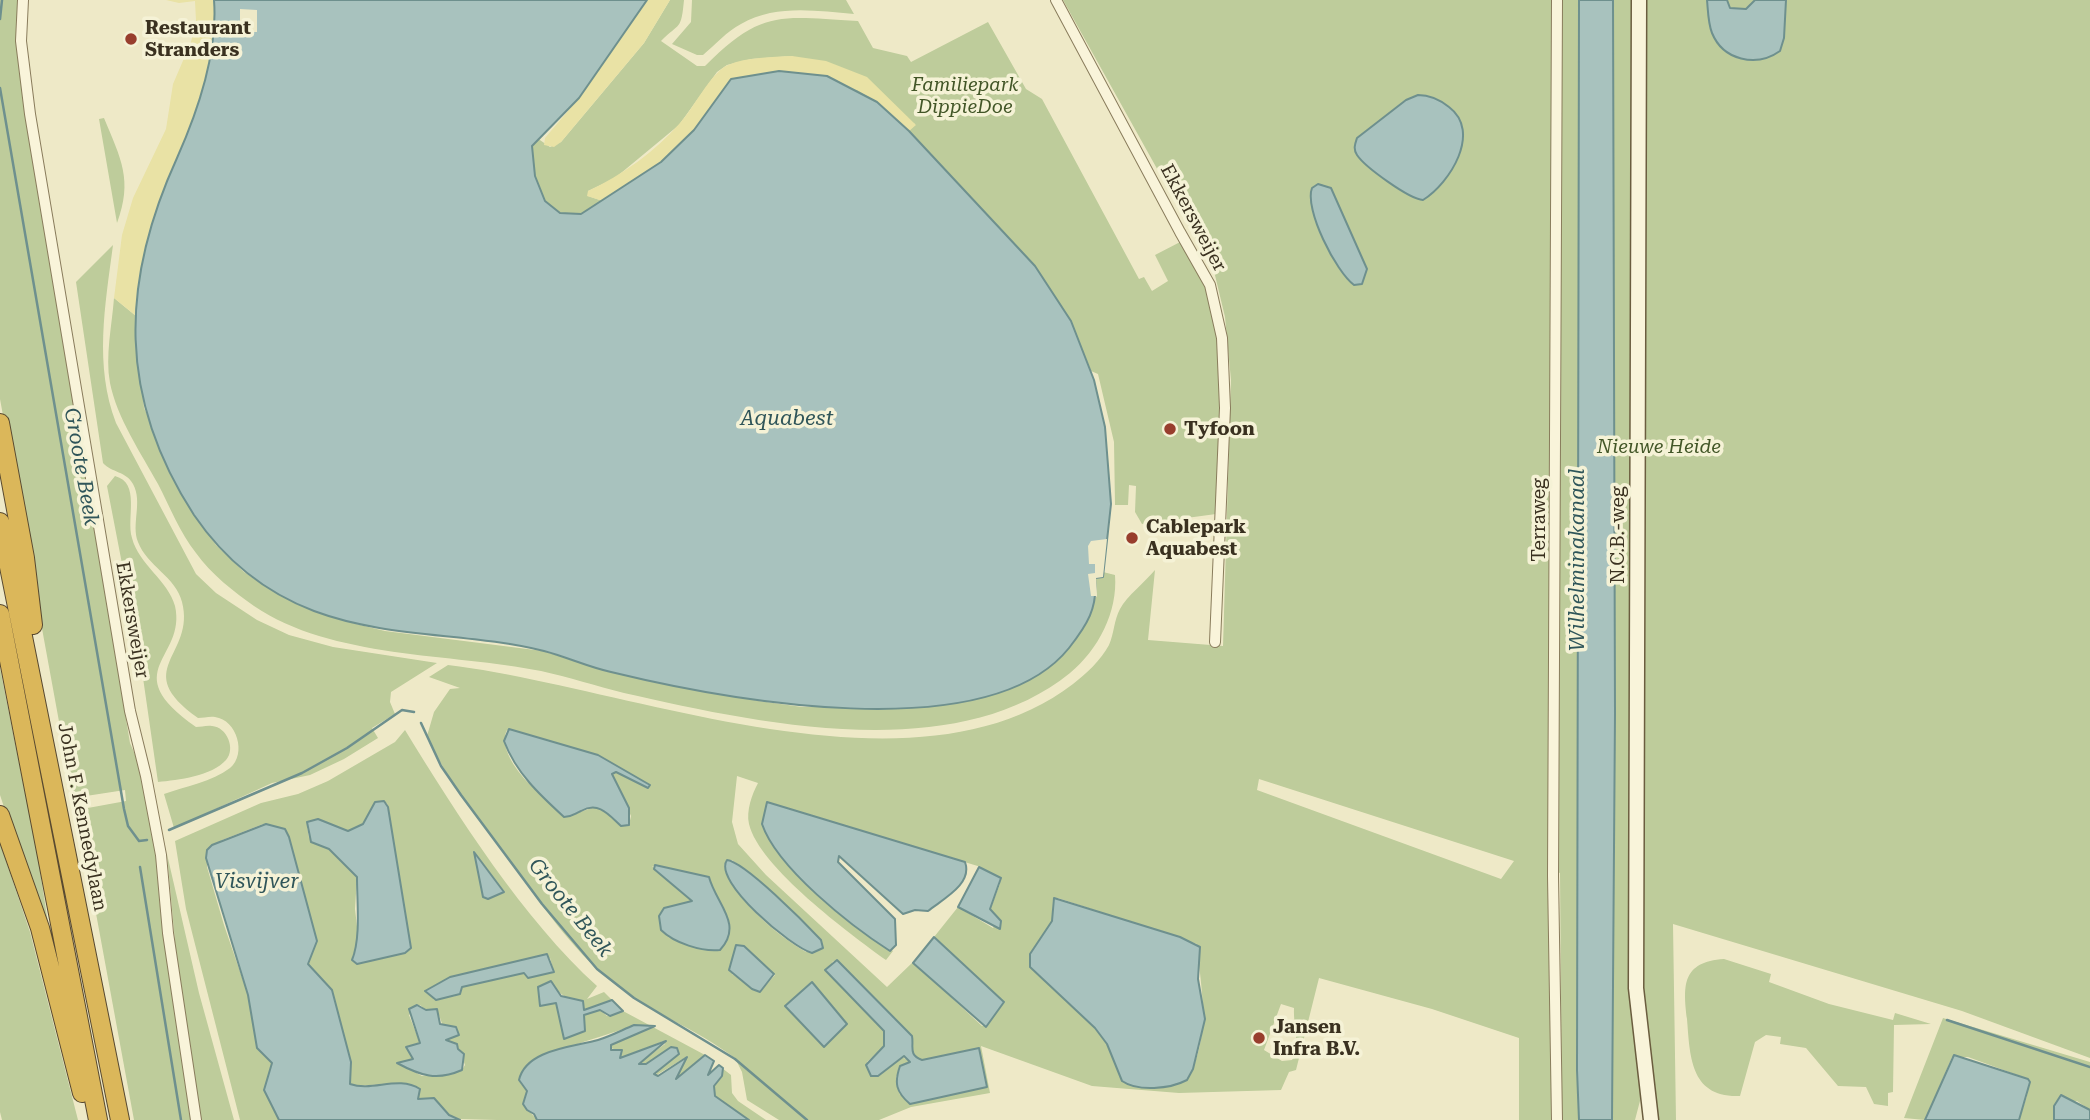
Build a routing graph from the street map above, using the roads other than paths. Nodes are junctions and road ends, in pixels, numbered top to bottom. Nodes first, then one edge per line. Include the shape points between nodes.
1 (23, 0) edge
2 (1056, 0) edge
3 (1557, 0) edge
4 (1639, 0) edge
5 (0, 423) edge
6 (0, 522) edge
7 (0, 614) edge
8 (1215, 642) dead end
9 (49, 757) junction
10 (0, 815) edge
11 (88, 1120) edge
12 (98, 1120) edge
13 (120, 1120) edge
14 (196, 1120) edge
15 (1558, 1120) edge
16 (1651, 1120) edge

1 - 14 street, Ekkersweijer via 22,41 30,114 128,699 161,855
2 - 8 street, Ekkersweijer via 1201,265 1217,312 1225,408
3 - 15 street, Terraweg via 1553,876
4 - 16 street, N.C.B.-weg via 1636,988
5 - 9 highway via 25,558
6 - 9 highway, John F. Kennedylaan
7 - 12 highway
9 - 13 highway, John F. Kennedylaan
10 - 11 highway via 40,928

